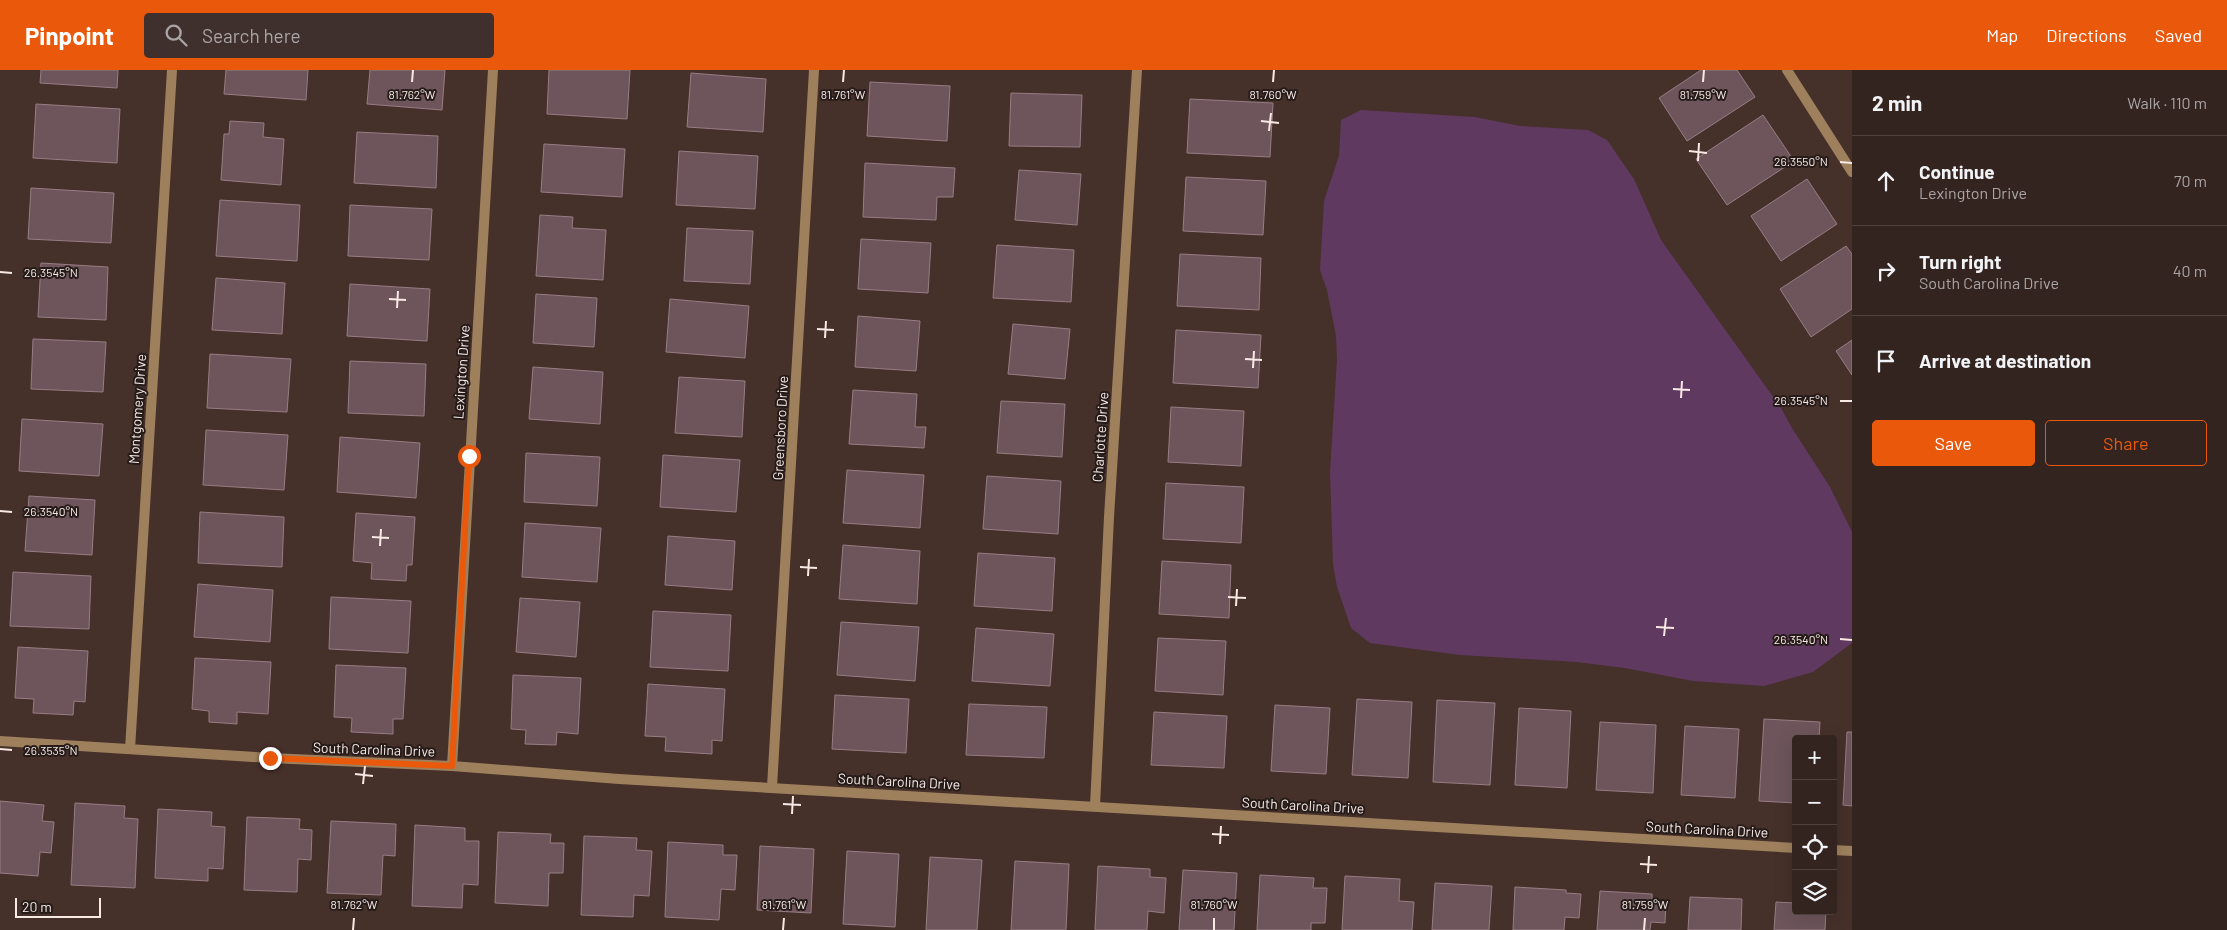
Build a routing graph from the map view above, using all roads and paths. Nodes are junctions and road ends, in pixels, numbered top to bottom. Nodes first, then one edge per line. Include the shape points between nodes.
1 (172, 70) edge
2 (493, 70) edge
3 (814, 70) edge
4 (1137, 70) edge
5 (1787, 70) edge
6 (1852, 172) edge
7 (0, 741) edge
8 (130, 749) junction
9 (452, 766) junction
10 (772, 787) junction
11 (1095, 806) junction
12 (1792, 848) edge
13 (1837, 850) edge
14 (1852, 851) edge

1 - 8 street, Montgomery Drive
2 - 9 street, Lexington Drive
3 - 10 street, Greensboro Drive
4 - 11 street, Charlotte Drive
5 - 6 street
7 - 8 street, South Carolina Drive
8 - 9 street, South Carolina Drive
9 - 10 street, South Carolina Drive
10 - 11 street, South Carolina Drive
11 - 12 street, South Carolina Drive
13 - 14 street

